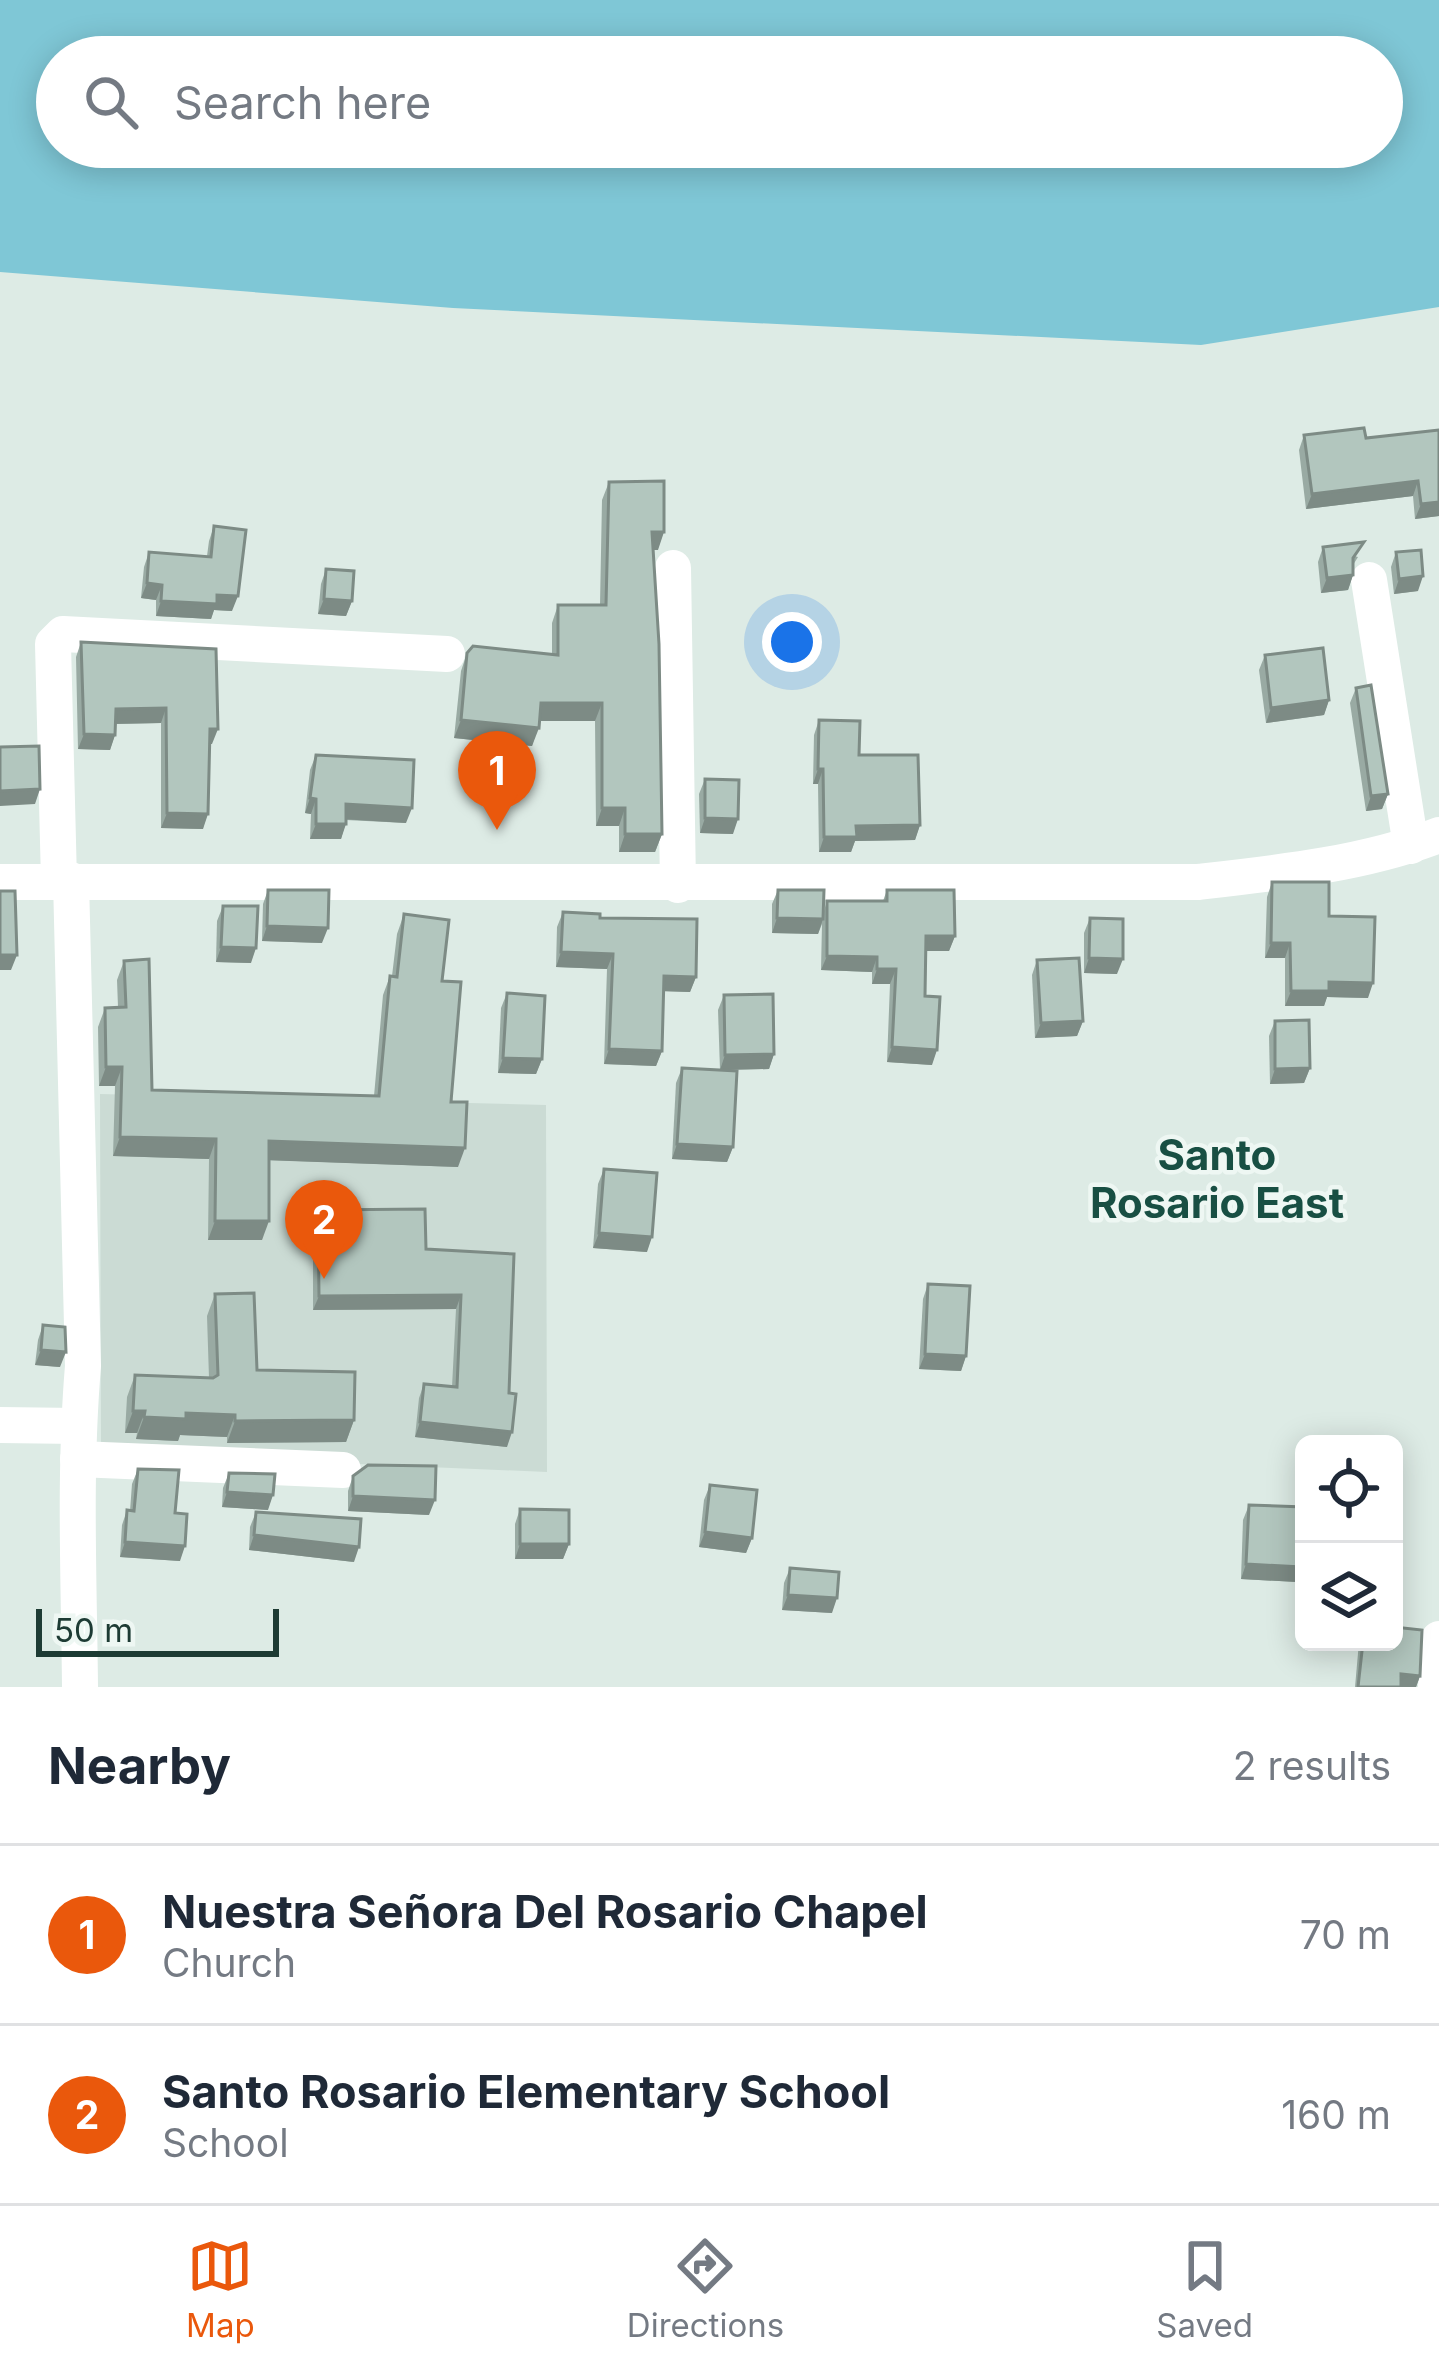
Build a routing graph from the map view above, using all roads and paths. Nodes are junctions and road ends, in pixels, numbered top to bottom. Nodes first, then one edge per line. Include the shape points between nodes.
1 (673, 568) dead end
2 (1369, 580) dead end
3 (447, 654) dead end
4 (1425, 840) edge
5 (65, 880) junction
6 (0, 882) edge
7 (678, 885) junction
8 (0, 1424) edge
9 (78, 1443) junction
10 (343, 1470) dead end
11 (1439, 1639) edge
12 (80, 1687) edge
13 (1436, 1687) edge

1 - 7 street
2 - 4 street
3 - 5 street via 63,634 53,644
4 - 7 street via 1198,882
5 - 6 street
5 - 7 street
5 - 9 street via 83,1366
8 - 9 street
9 - 10 street
9 - 12 street
11 - 13 street

